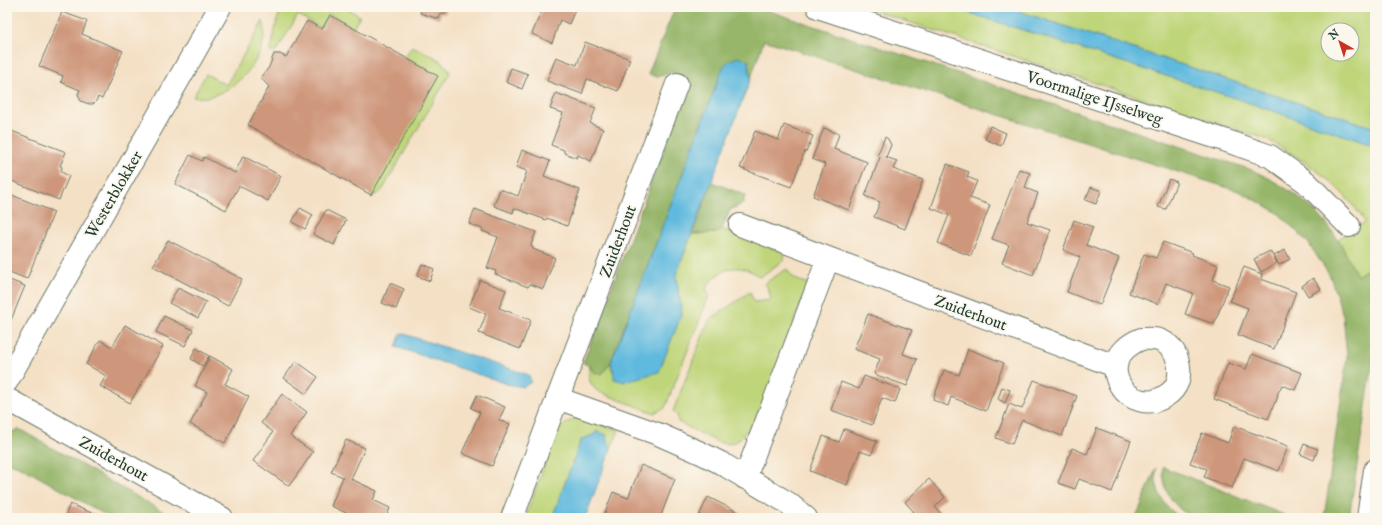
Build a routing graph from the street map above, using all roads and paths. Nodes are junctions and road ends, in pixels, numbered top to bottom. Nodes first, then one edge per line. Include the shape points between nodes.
1 (220, 7) edge
2 (818, 7) edge
3 (677, 84) dead end
4 (740, 226) dead end
5 (1349, 226) dead end
6 (828, 259) junction
7 (1115, 366) dead end
8 (7, 381) edge
9 (557, 398) junction
10 (7, 399) edge
11 (1375, 470) edge
12 (745, 478) junction
13 (222, 518) edge
14 (512, 518) edge
15 (806, 518) edge
16 (1368, 518) edge

1 - 8 street, Westerblokker
2 - 5 street, Voormalige IJsselweg via 1270,156 1306,182
3 - 9 street, Zuiderhout
4 - 6 street, Zuiderhout
6 - 7 street, Zuiderhout
6 - 12 street
9 - 12 street via 658,434 721,463
9 - 14 street, Zuiderhout
10 - 13 street, Zuiderhout
11 - 16 street
12 - 15 street via 788,503

